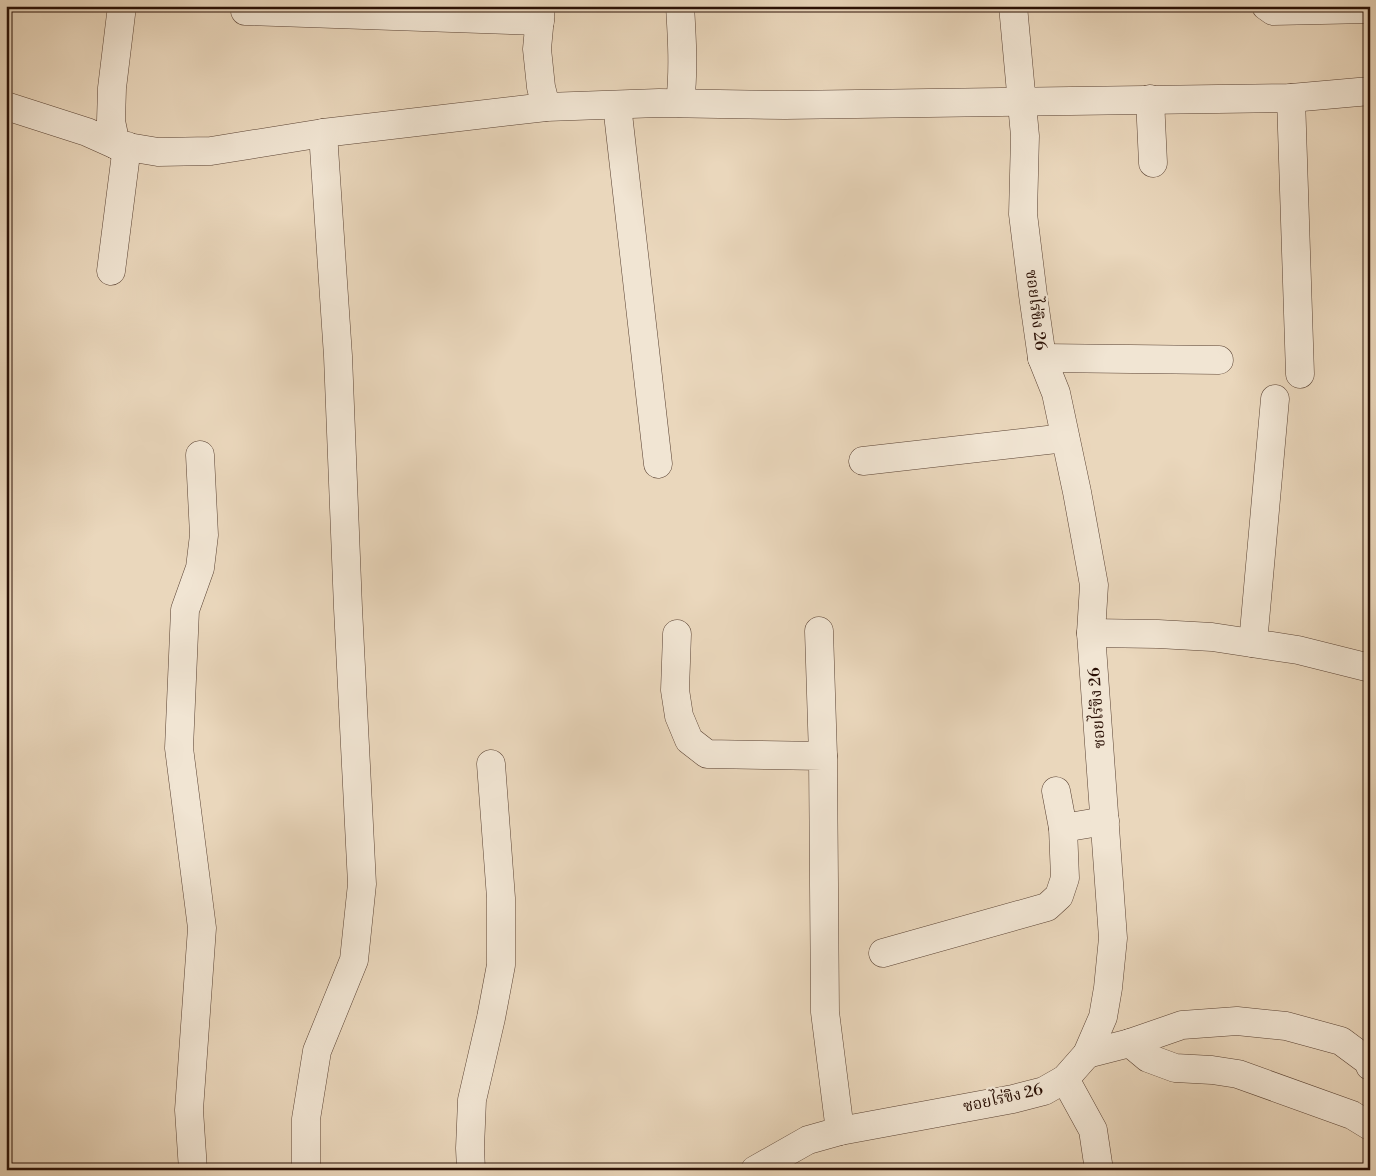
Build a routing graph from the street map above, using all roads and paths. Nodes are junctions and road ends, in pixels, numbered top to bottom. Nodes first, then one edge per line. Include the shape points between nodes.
1 (122, 6) edge
2 (680, 6) edge
3 (1013, 6) edge
4 (1266, 6) edge
5 (1370, 9) edge
6 (245, 11) dead end
7 (541, 14) edge
8 (1370, 91) edge
9 (681, 94) junction
10 (1021, 96) junction
11 (544, 97) junction
12 (1291, 98) junction
13 (1150, 99) junction
14 (617, 105) junction
15 (6, 106) edge
16 (323, 133) junction
17 (118, 138) junction
18 (1153, 163) dead end
19 (111, 271) dead end
20 (1042, 358) junction
21 (1219, 360) dead end
22 (1300, 374) dead end
23 (1275, 398) dead end
24 (1065, 438) junction
25 (200, 455) dead end
26 (863, 461) dead end
27 (658, 464) dead end
28 (819, 631) dead end
29 (1091, 633) junction
30 (677, 634) dead end
31 (1253, 643) junction
32 (1370, 668) edge
33 (823, 756) junction
34 (491, 764) dead end
35 (1056, 791) dead end
36 (1105, 821) junction
37 (1063, 828) junction
38 (883, 953) dead end
39 (1130, 1042) junction
40 (1087, 1054) junction
41 (1370, 1066) edge
42 (1066, 1079) junction
43 (1370, 1126) edge
44 (840, 1131) junction
45 (193, 1170) edge
46 (306, 1170) edge
47 (471, 1170) edge
48 (756, 1170) edge
49 (1099, 1170) edge

1 - 17 street via 112,88
2 - 9 street
3 - 10 street, ซอยไร่ขิง 26
4 - 5 street via 1273,11
6 - 7 street
7 - 11 street via 537,49
8 - 12 street
9 - 10 street via 786,105
9 - 14 street via 659,102
10 - 13 street
10 - 20 street, ซอยไร่ขิง 26 via 1025,136 1023,214
11 - 14 street
11 - 16 street
12 - 13 street
12 - 22 street
13 - 18 street
14 - 27 street
15 - 17 street via 86,132
16 - 17 street via 211,151 158,152
16 - 46 street via 338,366 362,884 354,960 317,1051 306,1118
17 - 19 street
20 - 21 street
20 - 24 street, ซอยไร่ขิง 26 via 1056,392
23 - 31 street
24 - 26 street
24 - 29 street, ซอยไร่ขิง 26 via 1094,585
25 - 45 street via 204,535 200,568 186,610 179,748 202,928 189,1110
28 - 33 street
29 - 31 street via 1167,634
29 - 36 street, ซอยไร่ขิง 26
30 - 33 street via 674,690 679,716 690,740 707,754
31 - 32 street via 1298,650
33 - 44 street via 825,1012
34 - 47 street via 502,898 501,965 472,1100
35 - 37 street
36 - 37 street
36 - 40 street, ซอยไร่ขิง 26 via 1113,938 1103,1017
37 - 38 street via 1065,878 1059,896 1047,907
39 - 40 street
39 - 41 street via 1182,1025 1237,1021 1286,1026 1341,1041
39 - 43 street via 1148,1058 1175,1068 1238,1074 1352,1115
40 - 42 street, ซอยไร่ขิง 26
42 - 44 street, ซอยไร่ขิง 26 via 1044,1091 1013,1099
42 - 49 street via 1093,1130
44 - 48 street, ซอยไร่ขิง 26 via 808,1140

